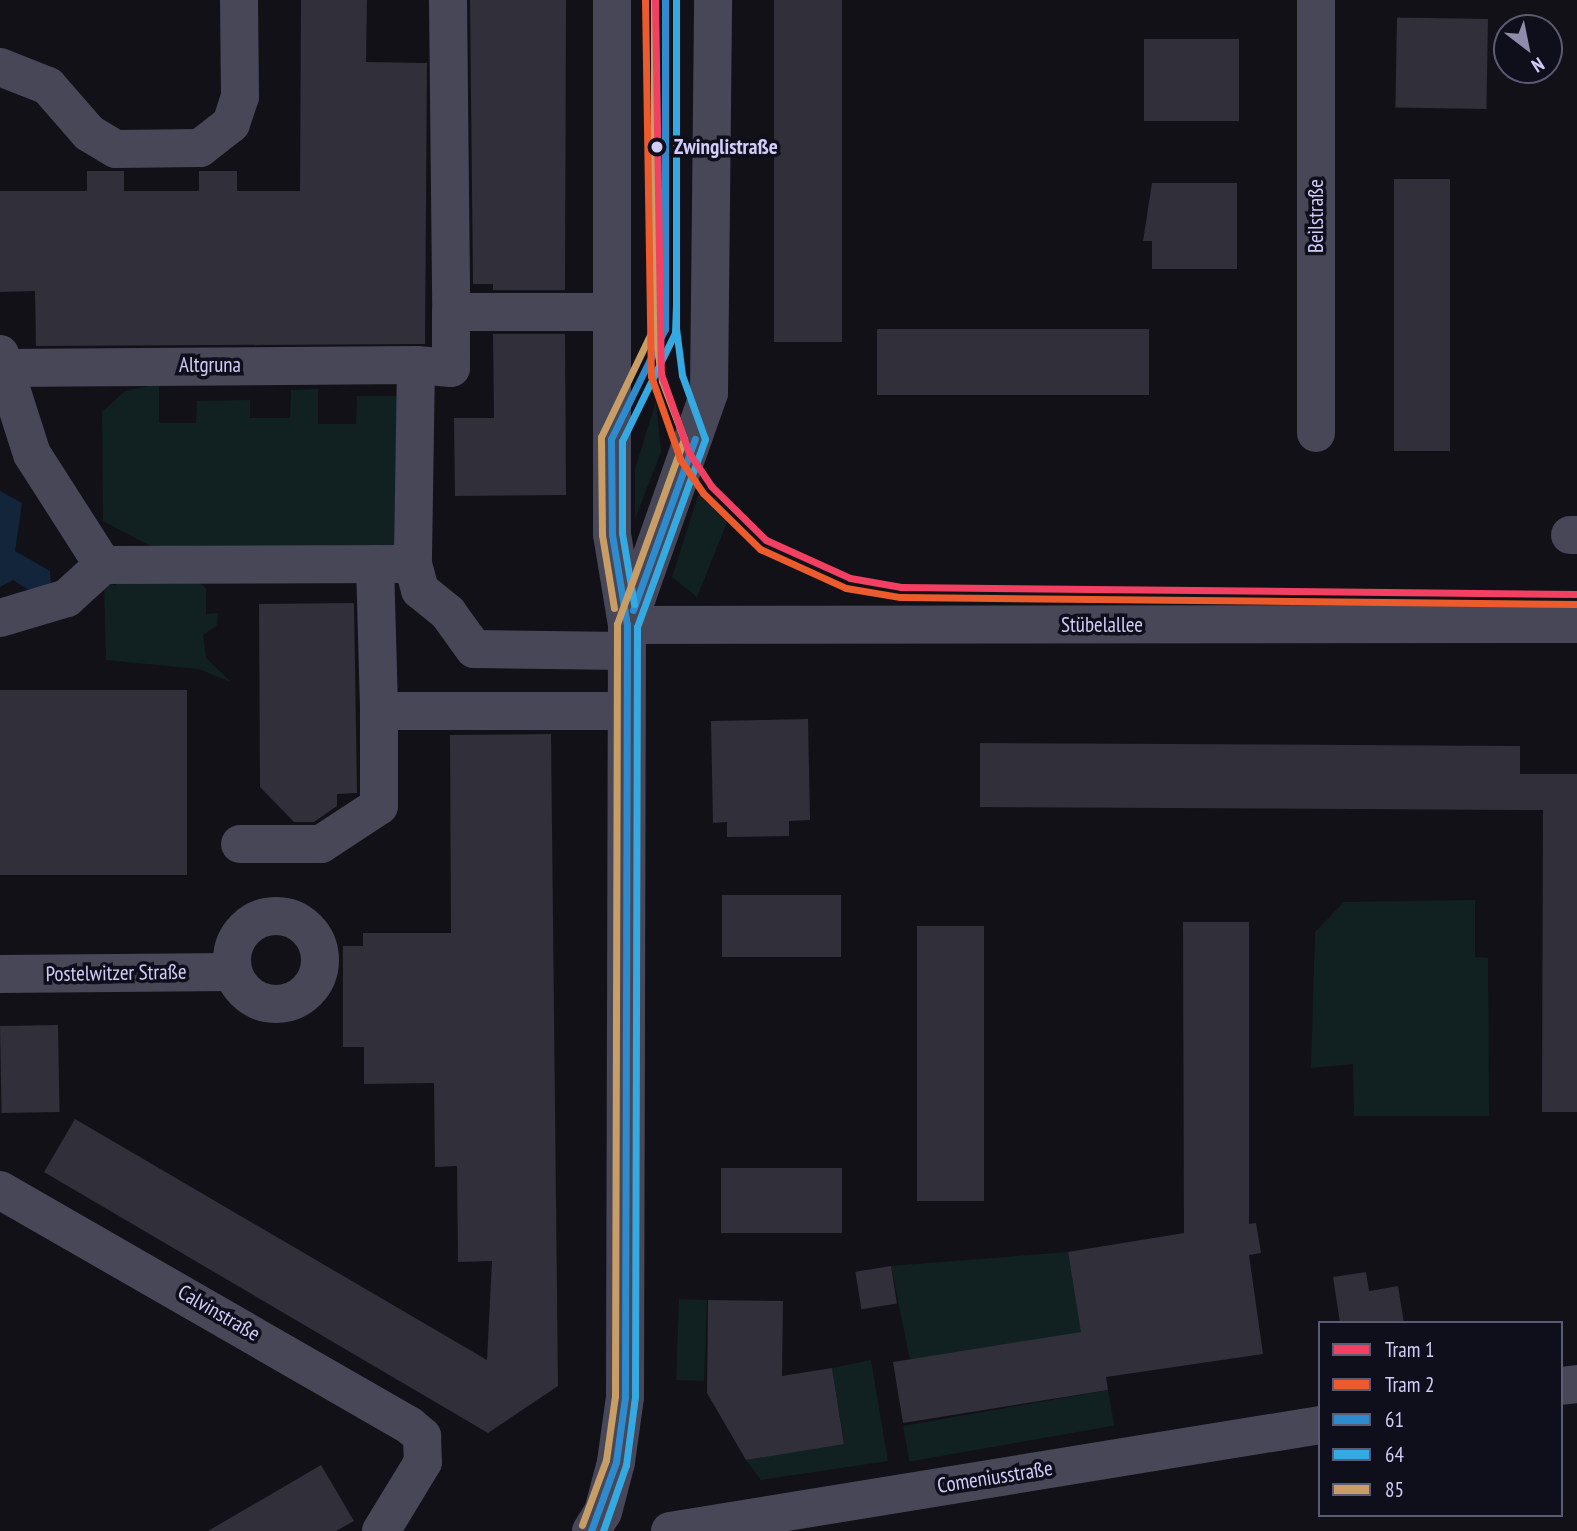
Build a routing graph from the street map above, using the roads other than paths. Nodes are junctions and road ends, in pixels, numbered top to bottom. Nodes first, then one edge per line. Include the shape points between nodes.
1 (239, 0) edge
2 (448, 0) edge
3 (612, 0) edge
4 (713, 0) edge
5 (1316, 0) edge
6 (0, 67) edge
7 (451, 312) junction
8 (612, 312) junction
9 (1, 362) edge
10 (416, 365) junction
11 (1316, 433) dead end
12 (374, 564) junction
13 (413, 564) junction
14 (103, 565) junction
15 (0, 618) edge
16 (1577, 624) edge
17 (626, 638) junction
18 (474, 649) junction
19 (499, 710) junction
20 (379, 711) junction
21 (625, 711) junction
22 (240, 844) dead end
23 (232, 972) dead end
24 (0, 974) edge
25 (0, 1190) edge
26 (1318, 1425) edge
27 (381, 1531) edge
28 (591, 1531) edge
29 (670, 1531) edge

1 - 6 street via 240,97 231,124 200,148 116,149 89,134 48,86
2 - 7 street
3 - 8 street
4 - 17 street via 709,393
5 - 11 street, Beilstraße
7 - 8 street
7 - 10 street, Altgruna via 451,368
8 - 17 street via 612,534
9 - 10 street, Altgruna
9 - 14 street, Altgruna via 32,454
10 - 13 street
12 - 13 street
12 - 14 street
12 - 20 street
13 - 18 street via 420,590 448,613
14 - 15 street via 67,597
16 - 17 street, Stübelallee
17 - 18 street
17 - 21 street
18 - 19 street
19 - 20 street
19 - 21 street
20 - 22 street via 379,806 321,844
21 - 28 street via 625,1397 616,1462 603,1512
23 - 24 street, Postelwitzer Straße
25 - 27 street, Calvinstraße via 411,1426 422,1436 423,1462
26 - 29 street, Comeniusstraße

